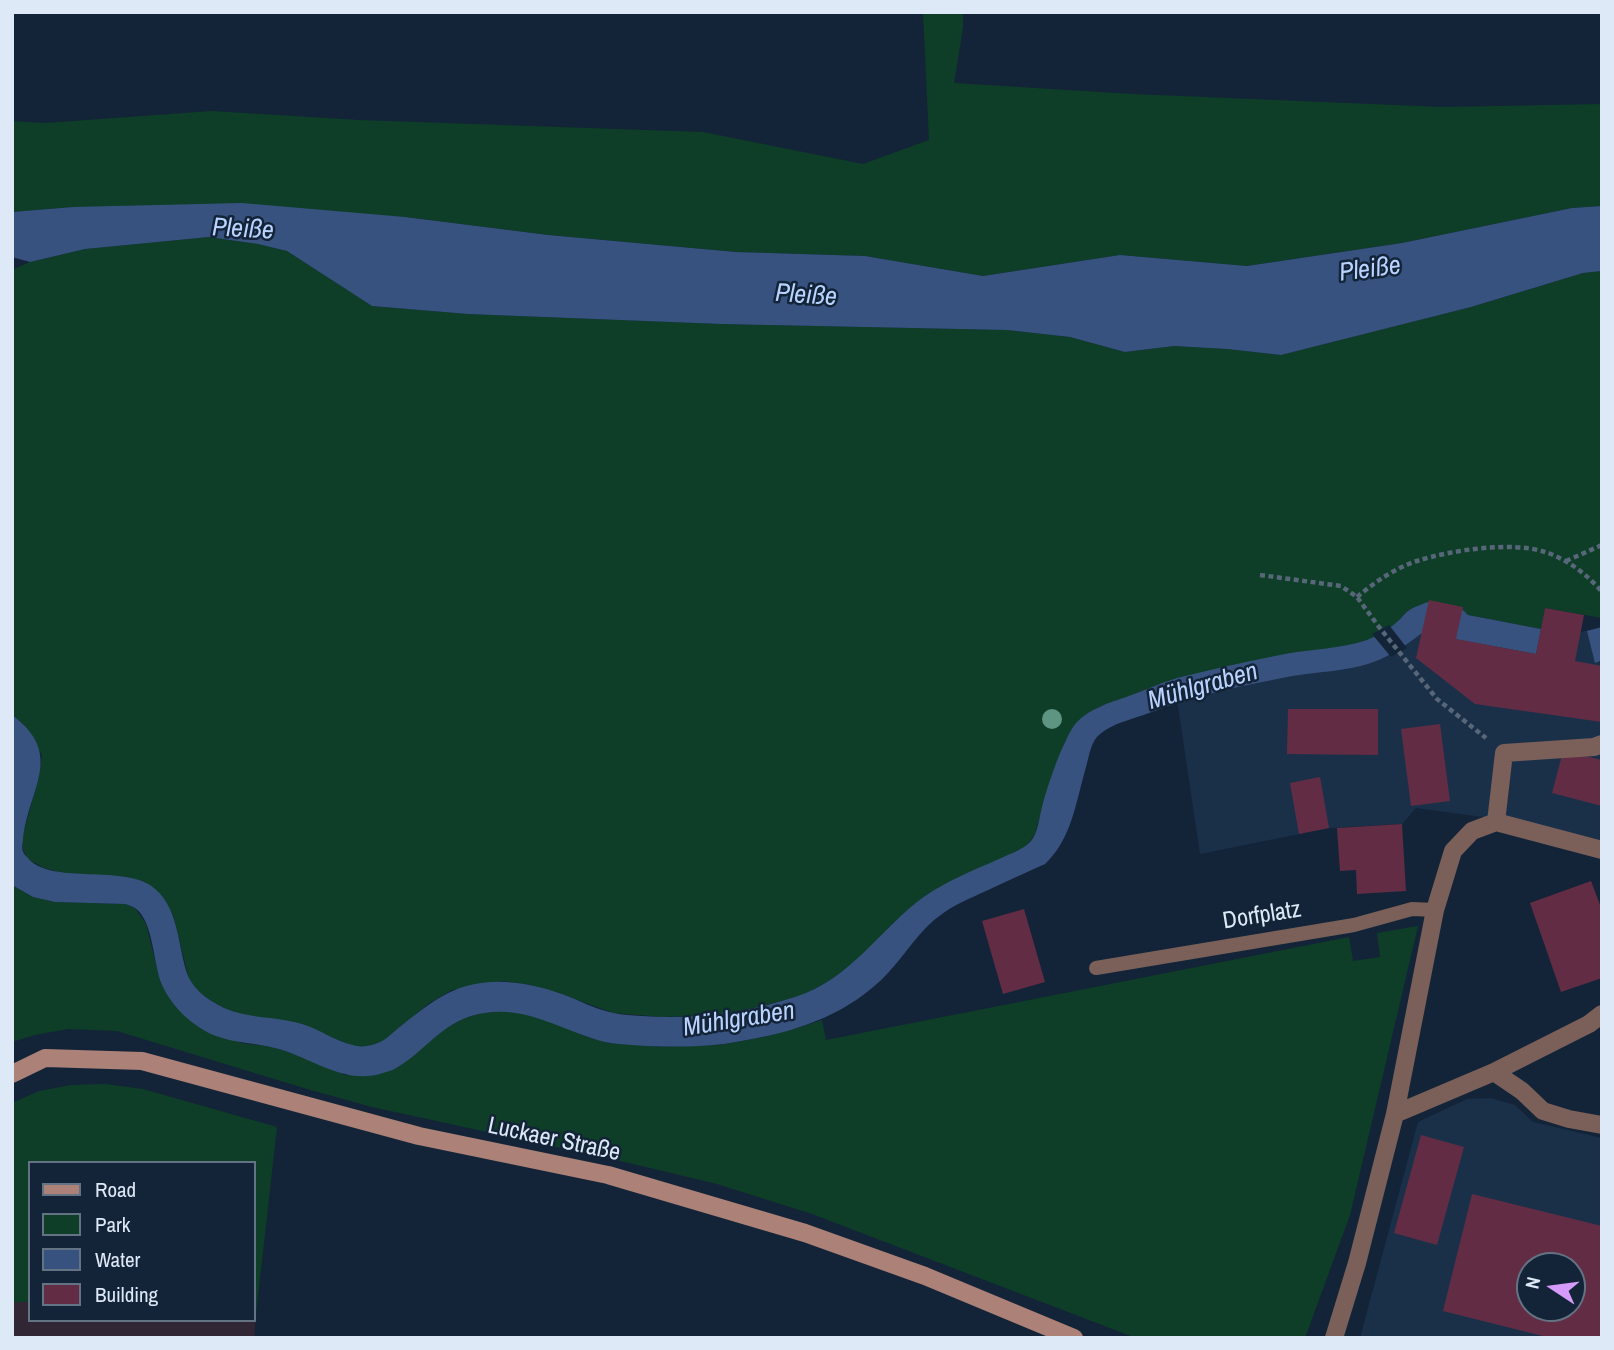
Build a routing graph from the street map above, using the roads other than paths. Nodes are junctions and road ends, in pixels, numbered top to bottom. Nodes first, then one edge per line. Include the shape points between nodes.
1 (1602, 744) edge
2 (1496, 822) junction
3 (1602, 850) edge
4 (1435, 910) junction
5 (1096, 968) dead end
6 (1602, 1014) edge
7 (1494, 1072) junction
8 (12, 1074) edge
9 (1395, 1114) junction
10 (1602, 1125) edge
11 (1074, 1338) edge
12 (1334, 1338) edge

1 - 2 street via 1504,752
2 - 3 street
2 - 4 street via 1472,831 1453,850
4 - 5 lane, Dorfplatz via 1412,909 1354,925
4 - 9 street
6 - 7 street
7 - 9 street
7 - 10 street via 1543,1111
8 - 11 street, Luckaer Straße via 45,1058 142,1061 419,1136 608,1175 817,1237
9 - 12 street

